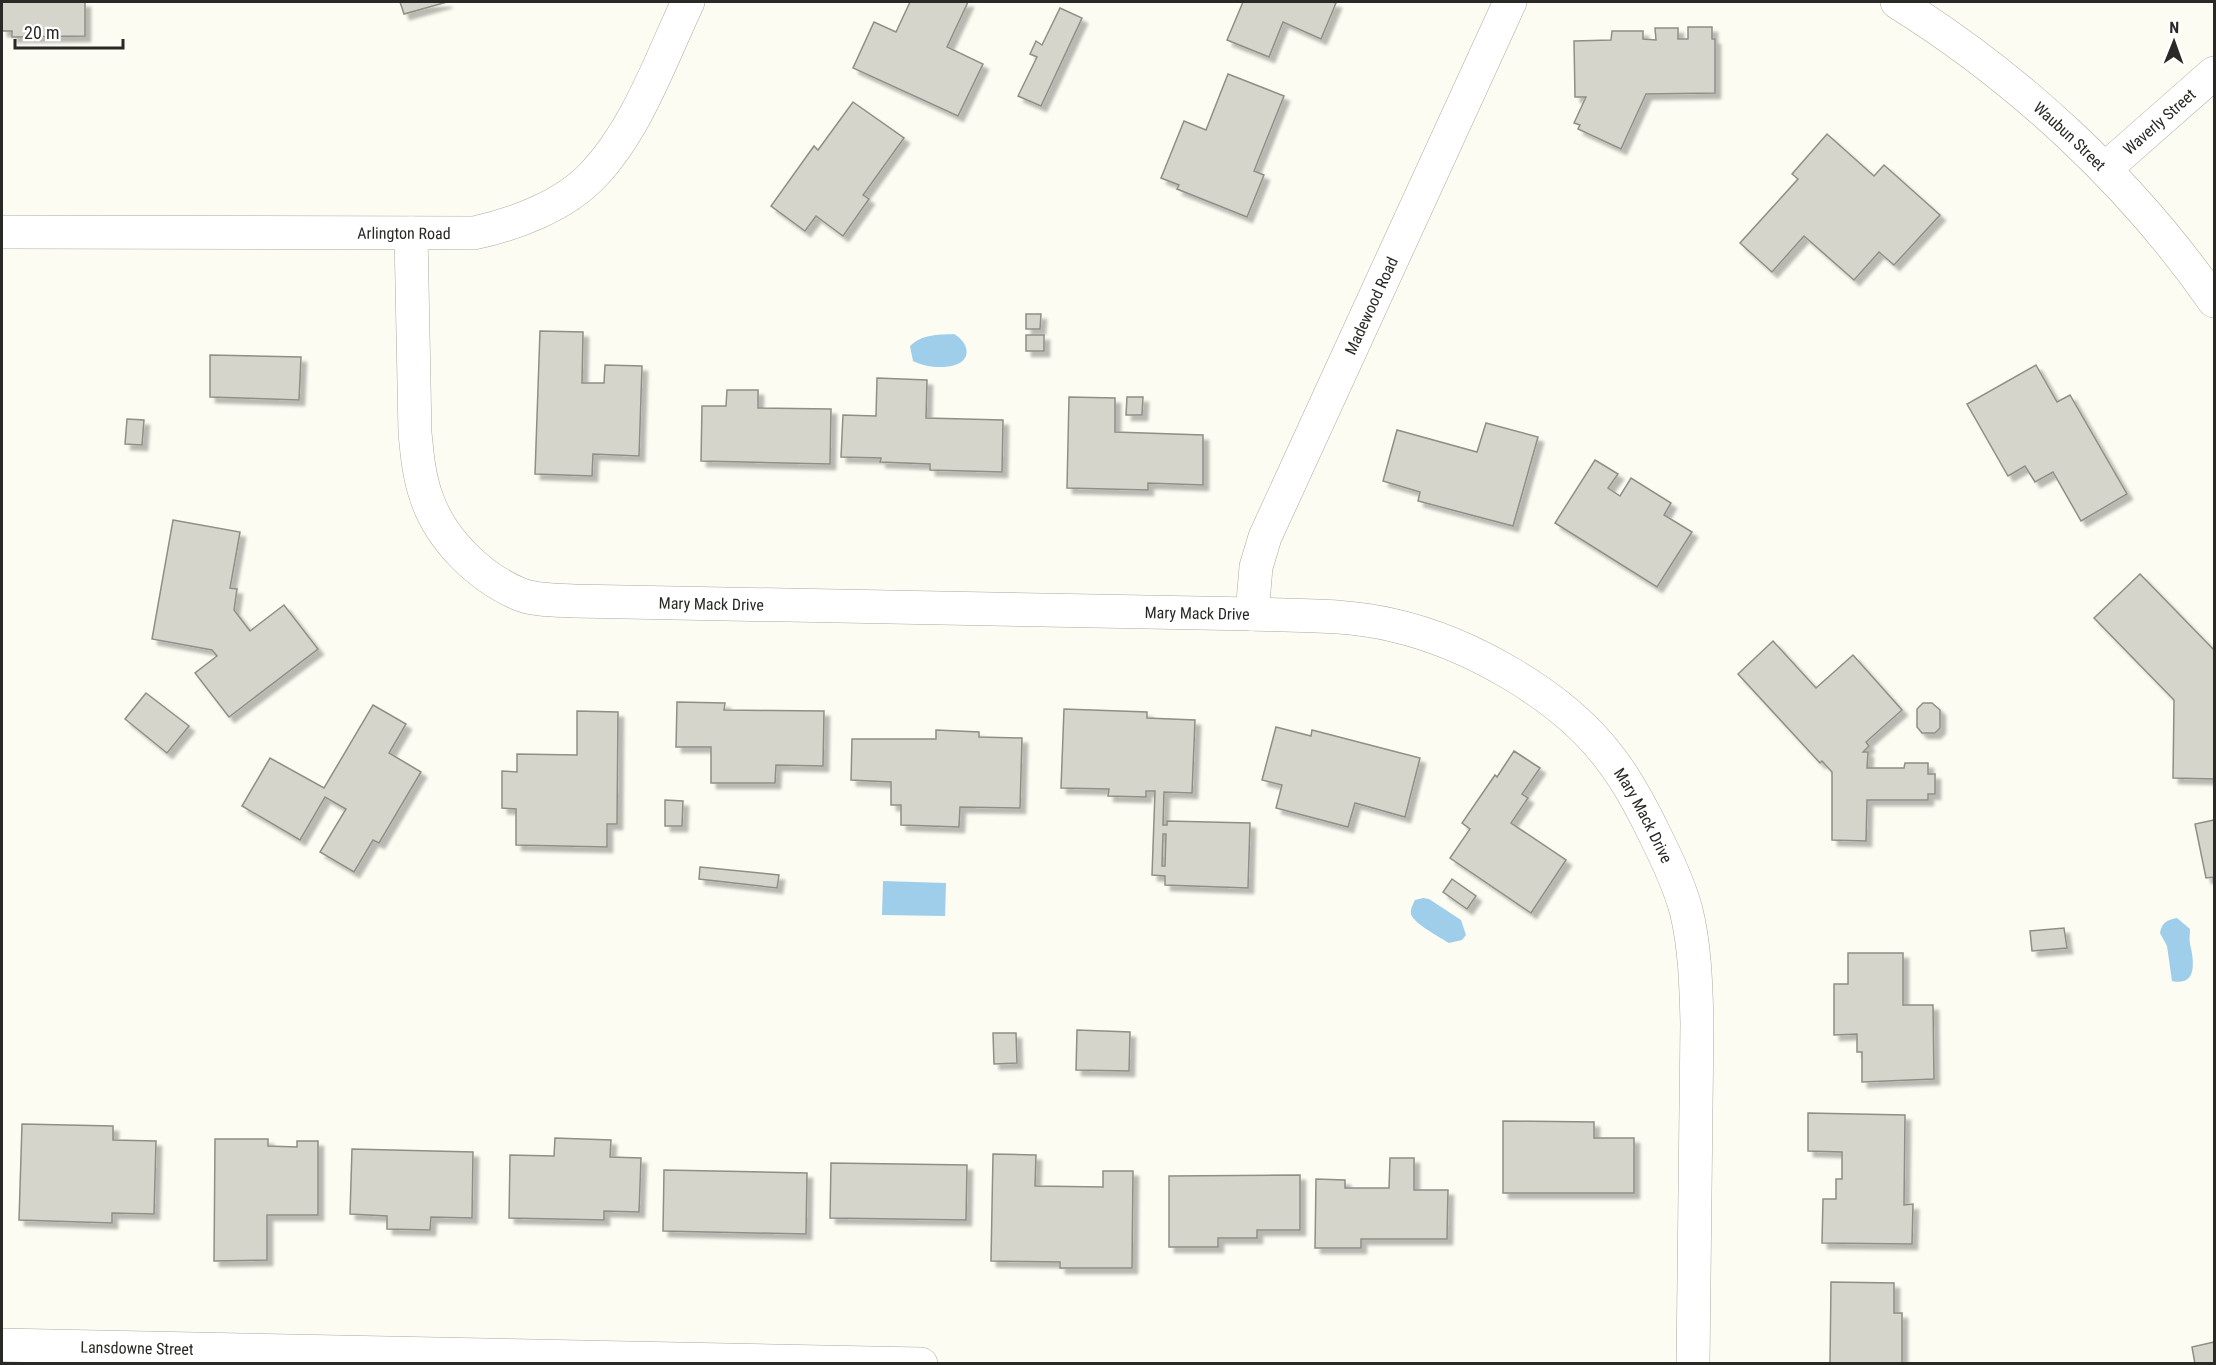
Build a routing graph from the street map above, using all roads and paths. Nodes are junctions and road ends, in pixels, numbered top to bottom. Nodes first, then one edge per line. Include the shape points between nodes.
1 (688, 2) edge
2 (1510, 2) edge
3 (1897, 2) edge
4 (2214, 73) edge
5 (2105, 169) junction
6 (2, 232) edge
7 (411, 233) junction
8 (2214, 301) edge
9 (1252, 614) junction
10 (2, 1345) edge
11 (921, 1364) edge
12 (1693, 1364) edge

1 - 7 street, Arlington Road via 636,113 616,148 592,177 540,211 506,225 474,233
2 - 9 street, Madewood Road via 1264,537 1256,567
3 - 5 street, Waubun Street via 1991,66
4 - 5 street, Waverly Street
5 - 8 street, Waubun Street via 2159,229
6 - 7 street, Arlington Road
7 - 9 street, Mary Mack Drive via 415,433 426,498 443,530 465,557 521,594 574,601
9 - 12 street, Mary Mack Drive via 1359,619 1392,625 1456,647 1553,702 1600,747 1625,780 1669,863 1686,910 1696,981
10 - 11 street, Lansdowne Street

